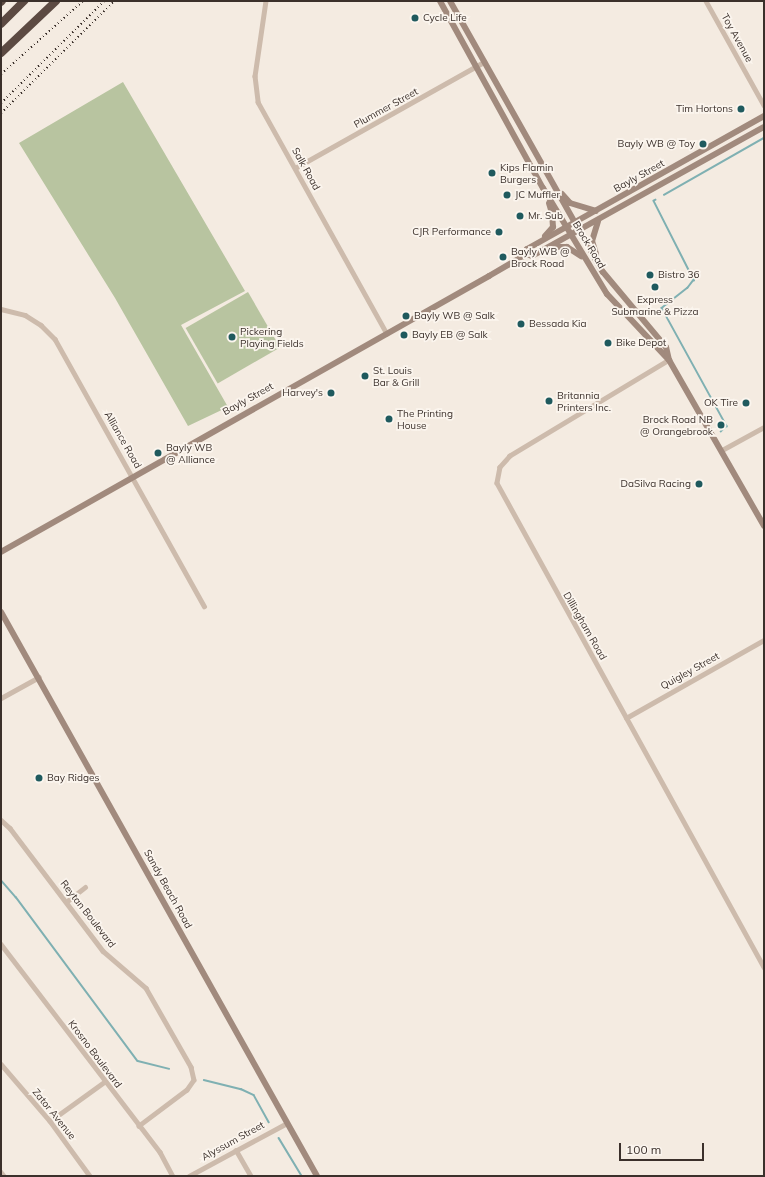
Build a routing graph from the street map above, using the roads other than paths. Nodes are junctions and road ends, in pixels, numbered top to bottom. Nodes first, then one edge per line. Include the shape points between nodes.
1 (24, 1) edge
2 (56, 1) edge
3 (266, 1) edge
4 (440, 1) edge
5 (450, 1) edge
6 (706, 1) edge
7 (1, 24) edge
8 (1, 53) edge
9 (484, 62) junction
10 (476, 67) junction
11 (764, 105) edge
12 (764, 116) edge
13 (764, 127) edge
14 (296, 168) junction
15 (553, 185) junction
16 (543, 188) junction
17 (596, 211) junction
18 (598, 221) junction
19 (575, 223) junction
20 (566, 227) junction
21 (580, 231) junction
22 (571, 235) junction
23 (541, 241) junction
24 (550, 247) junction
25 (527, 254) junction
26 (586, 260) junction
27 (603, 272) junction
28 (1, 309) edge
29 (387, 334) junction
30 (669, 360) junction
31 (764, 427) edge
32 (722, 450) junction
33 (133, 476) junction
34 (764, 526) edge
35 (1, 552) edge
36 (204, 606) dead end
37 (1, 612) edge
38 (764, 640) edge
39 (39, 677) junction
40 (1, 698) edge
41 (626, 718) junction
42 (1, 820) edge
43 (85, 887) dead end
44 (66, 902) junction
45 (1, 944) edge
46 (764, 967) edge
47 (1, 1064) edge
48 (104, 1082) junction
49 (50, 1121) junction
50 (286, 1122) junction
51 (139, 1126) junction
52 (236, 1150) junction
53 (1, 1172) edge
54 (4, 1176) edge
55 (90, 1176) edge
56 (173, 1176) edge
57 (189, 1176) edge
58 (251, 1176) edge
59 (317, 1176) edge

1 - 7 highway
2 - 8 highway
3 - 14 street, Salk Road via 255,89 258,102
4 - 10 main road, Brock Road
5 - 9 main road, Brock Road
6 - 11 street, Toy Avenue
9 - 10 street, Plummer Street
9 - 15 main road, Brock Road
10 - 14 street, Plummer Street
10 - 16 main road, Brock Road
12 - 17 main road, Bayly Street
13 - 18 main road, Bayly Street
14 - 29 street, Salk Road
15 - 17 main road via 570,203
15 - 19 main road, Brock Road
16 - 20 main road, Brock Road
16 - 23 main road via 552,213 553,227
17 - 19 main road, Bayly Street
18 - 21 main road, Bayly Street
18 - 27 main road via 592,241
19 - 20 main road, Bayly Street
19 - 21 main road, Brock Road
20 - 22 main road, Brock Road
20 - 23 main road, Bayly Street
21 - 22 main road, Bayly Street
21 - 27 main road, Brock Road
22 - 24 main road, Bayly Street
22 - 26 main road, Brock Road
23 - 25 main road, Bayly Street via 527,249
24 - 25 main road, Bayly Street via 532,256
24 - 26 main road via 567,247
25 - 29 main road, Bayly Street
26 - 30 main road, Brock Road via 607,294
27 - 30 main road, Brock Road via 666,347
28 - 33 street, Alliance Road via 24,315 41,325 55,339
29 - 33 main road, Bayly Street
30 - 32 main road, Brock Road
30 - 41 street, Dillingham Road via 510,456 500,467 498,483
31 - 32 street
32 - 34 main road, Brock Road
33 - 35 main road, Bayly Street
33 - 36 street, Alliance Road
37 - 39 main road, Sandy Beach Road
38 - 41 street, Quigley Street
39 - 40 street
39 - 50 main road, Sandy Beach Road
41 - 46 street, Dillingham Road
42 - 44 street, Reytan Boulevard via 10,828
43 - 44 street
44 - 51 street, Reytan Boulevard via 103,951 146,988 193,1073 194,1080 187,1090
45 - 48 street, Krosno Boulevard
47 - 49 street, Zator Avenue
48 - 49 street
48 - 51 street, Krosno Boulevard
49 - 55 street, Zator Avenue
50 - 52 street, Alyssum Street
50 - 59 main road, Sandy Beach Road
51 - 56 street, Krosno Boulevard via 160,1152
52 - 57 street, Alyssum Street
52 - 58 street
53 - 54 street

